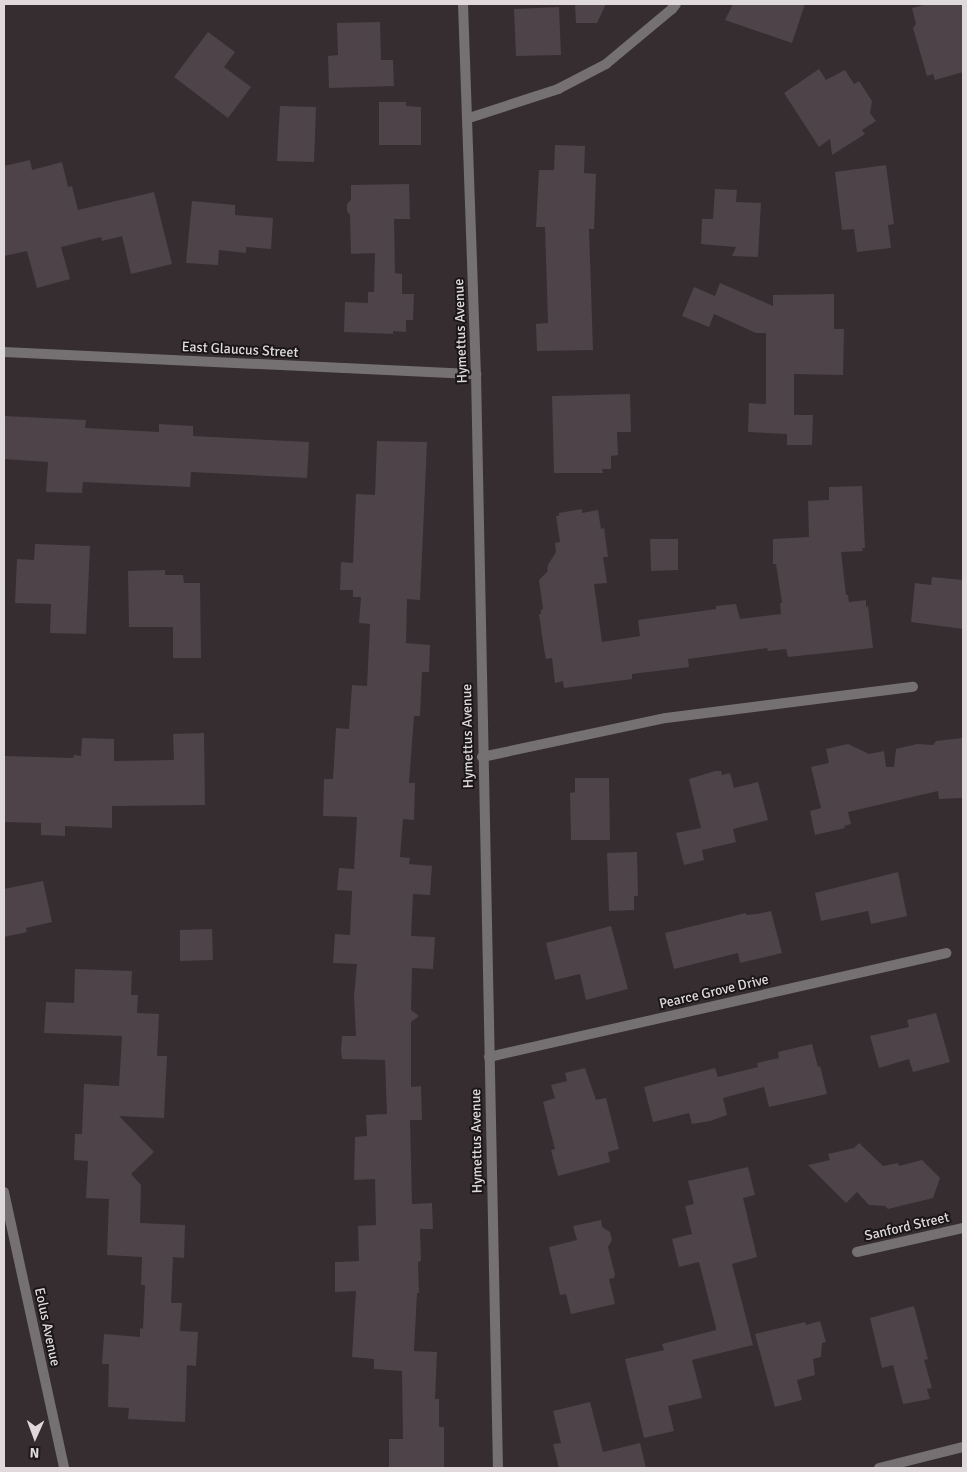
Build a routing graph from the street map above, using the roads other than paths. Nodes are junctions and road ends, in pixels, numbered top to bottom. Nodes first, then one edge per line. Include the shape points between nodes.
1 (463, 4) edge
2 (676, 4) edge
3 (469, 118) junction
4 (4, 352) edge
5 (476, 374) junction
6 (913, 687) dead end
7 (482, 757) junction
8 (946, 953) dead end
9 (489, 1057) junction
10 (4, 1192) edge
11 (963, 1228) edge
12 (857, 1252) dead end
13 (963, 1447) edge
14 (64, 1468) edge
15 (498, 1468) edge
16 (879, 1468) edge

1 - 3 street, Hymettus Avenue
2 - 3 street via 606,64 558,89
3 - 5 street, Hymettus Avenue
4 - 5 street, East Glaucus Street
5 - 7 street, Hymettus Avenue
6 - 7 street via 666,718
7 - 9 street, Hymettus Avenue
8 - 9 street, Pearce Grove Drive
9 - 15 street, Hymettus Avenue
10 - 14 street, Eolus Avenue
11 - 12 street, Sanford Street
13 - 16 street

